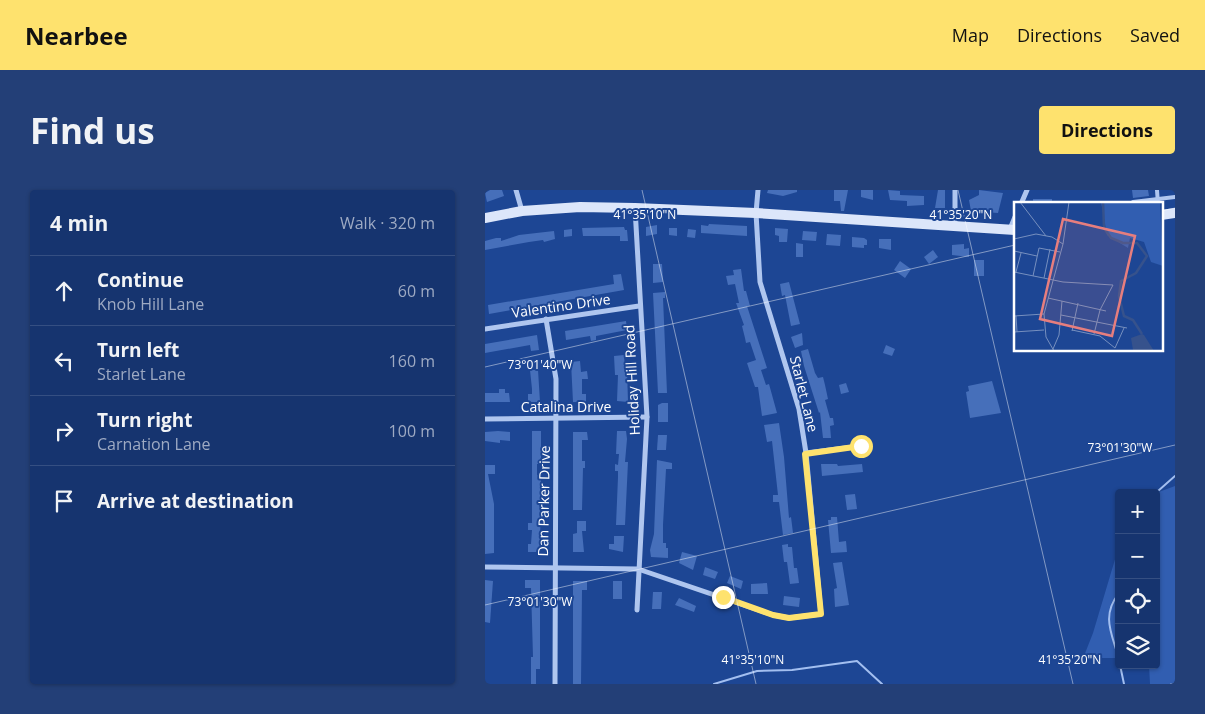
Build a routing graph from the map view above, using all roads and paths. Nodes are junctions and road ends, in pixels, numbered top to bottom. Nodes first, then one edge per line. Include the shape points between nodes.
1 (516, 190) edge
2 (758, 190) edge
3 (955, 190) edge
4 (1027, 190) edge
5 (1157, 190) edge
6 (1175, 197) edge
7 (1158, 201) edge
8 (1022, 202) edge
9 (1133, 202) dead end
10 (635, 208) junction
11 (522, 211) junction
12 (756, 212) junction
13 (485, 218) edge
14 (955, 226) junction
15 (1012, 230) edge
16 (639, 306) junction
17 (546, 319) junction
18 (485, 329) edge
19 (647, 417) junction
20 (485, 418) edge
21 (557, 418) junction
22 (861, 446) dead end
23 (805, 454) junction
24 (485, 567) edge
25 (555, 567) junction
26 (638, 568) junction
27 (637, 610) dead end
28 (555, 684) edge

1 - 11 street
2 - 12 street, Starlet Lane
3 - 14 street
4 - 8 street
5 - 7 lane
6 - 7 lane
7 - 9 lane
10 - 11 main road
10 - 12 main road
10 - 16 street, Holiday Hill Road
11 - 13 main road
12 - 14 main road
12 - 23 street, Starlet Lane via 760,282 799,408
14 - 15 main road
16 - 17 street, Valentino Drive
16 - 19 street, Holiday Hill Road
17 - 18 street, Valentino Drive
17 - 21 street, Dan Parker Drive via 556,379
19 - 21 street, Catalina Drive
19 - 26 street, Holiday Hill Road
20 - 21 street, Catalina Drive
21 - 25 street, Dan Parker Drive
22 - 23 street
23 - 26 street, Starlet Lane via 821,614 789,618 773,615
24 - 25 street
25 - 26 street
25 - 28 street, Dan Parker Drive
26 - 27 street, Holiday Hill Road

